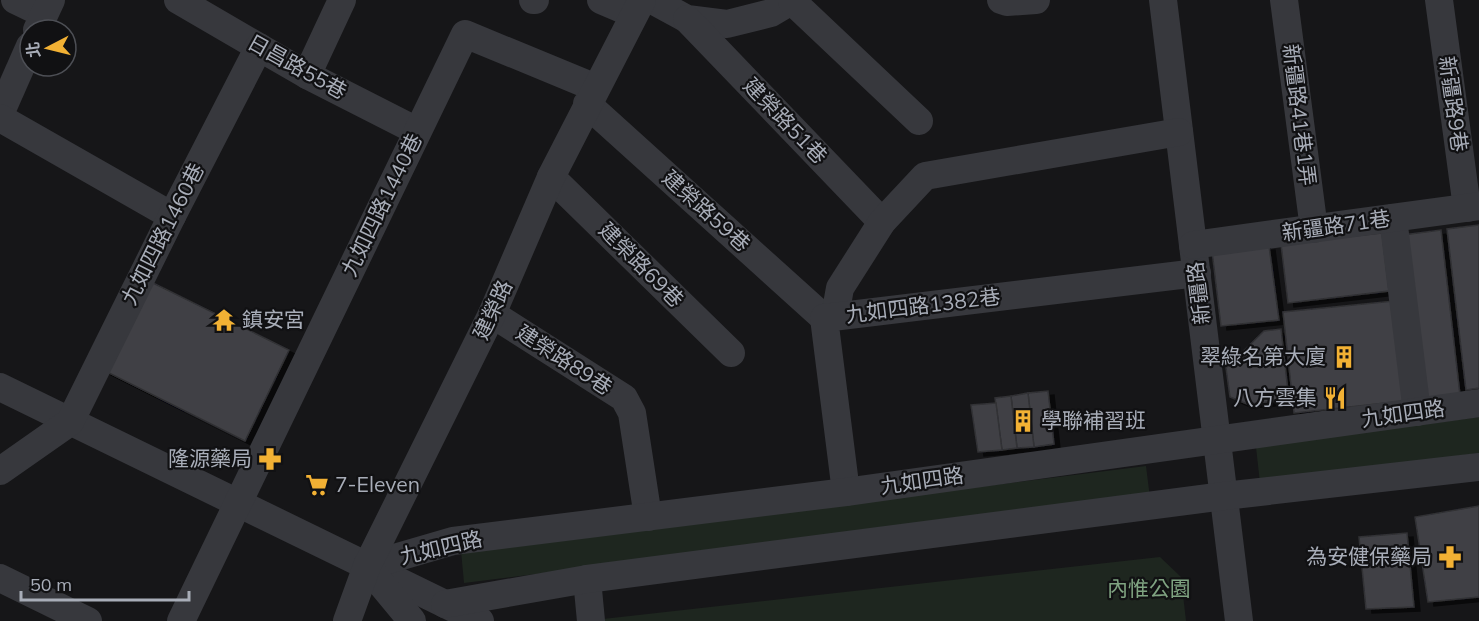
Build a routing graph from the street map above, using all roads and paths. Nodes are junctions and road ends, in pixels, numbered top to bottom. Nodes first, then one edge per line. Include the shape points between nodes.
1 (15, 0) edge
2 (342, 0) edge
3 (601, 0) edge
4 (793, 0) edge
5 (1036, 0) edge
6 (1163, 0) edge
7 (1284, 0) edge
8 (1439, 0) edge
9 (1005, 1) edge
10 (189, 2) edge
11 (643, 5) edge
12 (44, 15) edge
13 (687, 19) junction
14 (259, 47) junction
15 (18, 73) edge
16 (307, 75) junction
17 (592, 96) junction
18 (0, 114) edge
19 (0, 118) edge
20 (919, 121) dead end
21 (417, 131) junction
22 (1179, 132) junction
23 (551, 177) junction
24 (1473, 207) edge
25 (172, 216) junction
26 (1394, 218) junction
27 (882, 222) junction
28 (1314, 229) junction
29 (1193, 245) junction
30 (1197, 273) junction
31 (492, 314) junction
32 (829, 317) junction
33 (731, 354) dead end
34 (0, 387) edge
35 (1479, 403) edge
36 (1417, 412) junction
37 (70, 422) junction
38 (1217, 440) junction
39 (1479, 467) edge
40 (0, 471) edge
41 (846, 492) junction
42 (1224, 496) junction
43 (238, 503) junction
44 (648, 517) junction
45 (367, 566) junction
46 (0, 578) edge
47 (587, 579) junction
48 (445, 604) junction
49 (44, 611) edge
50 (88, 621) edge
51 (181, 621) edge
52 (347, 621) edge
53 (412, 621) edge
54 (480, 621) edge
55 (591, 621) edge
56 (1239, 621) edge

1 - 12 street
2 - 16 street
3 - 11 street
4 - 13 street via 771,13 727,24
4 - 20 street
5 - 9 street
6 - 22 street, 新疆路
7 - 28 street, 新疆路41巷1弄
8 - 24 street, 新疆路9巷
10 - 14 street, 日昌路55巷
11 - 13 street
11 - 17 street, 建榮路
13 - 27 street, 建榮路51巷
14 - 16 street, 日昌路55巷
14 - 25 street, 九如四路1460巷
15 - 18 street
16 - 21 street, 日昌路55巷
17 - 21 street, 九如四路1440巷 via 465,34
17 - 23 street, 建榮路
17 - 32 street, 建榮路59巷
19 - 25 street
21 - 43 street, 九如四路1440巷
22 - 27 street via 924,176
22 - 29 street, 新疆路
23 - 31 street, 建榮路
23 - 33 street, 建榮路69巷
24 - 26 street, 新疆路71巷
25 - 37 street, 九如四路1460巷
26 - 28 street, 新疆路71巷
26 - 36 street
27 - 32 street via 840,288
28 - 29 street, 新疆路71巷
29 - 30 street, 新疆路
30 - 32 street, 九如四路1382巷
30 - 38 street, 新疆路
31 - 44 street, 建榮路89巷 via 624,398 632,413
31 - 45 street, 建榮路
32 - 41 street, 九如四路1382巷
34 - 37 street, 九如四路
35 - 36 street, 九如四路
36 - 38 street, 九如四路
37 - 40 street
37 - 43 street, 九如四路
38 - 41 street, 九如四路
38 - 42 street, 新疆路
39 - 42 street
41 - 44 street, 九如四路
42 - 47 street
42 - 56 street, 新疆路
43 - 45 street, 九如四路
43 - 51 street, 九如四路1440巷
44 - 45 street, 九如四路 via 453,541
45 - 48 street, 九如四路
45 - 52 street, 建榮路
45 - 53 street, 九如四路
46 - 49 street
47 - 48 street
47 - 55 street
48 - 54 street, 九如四路
49 - 50 street

